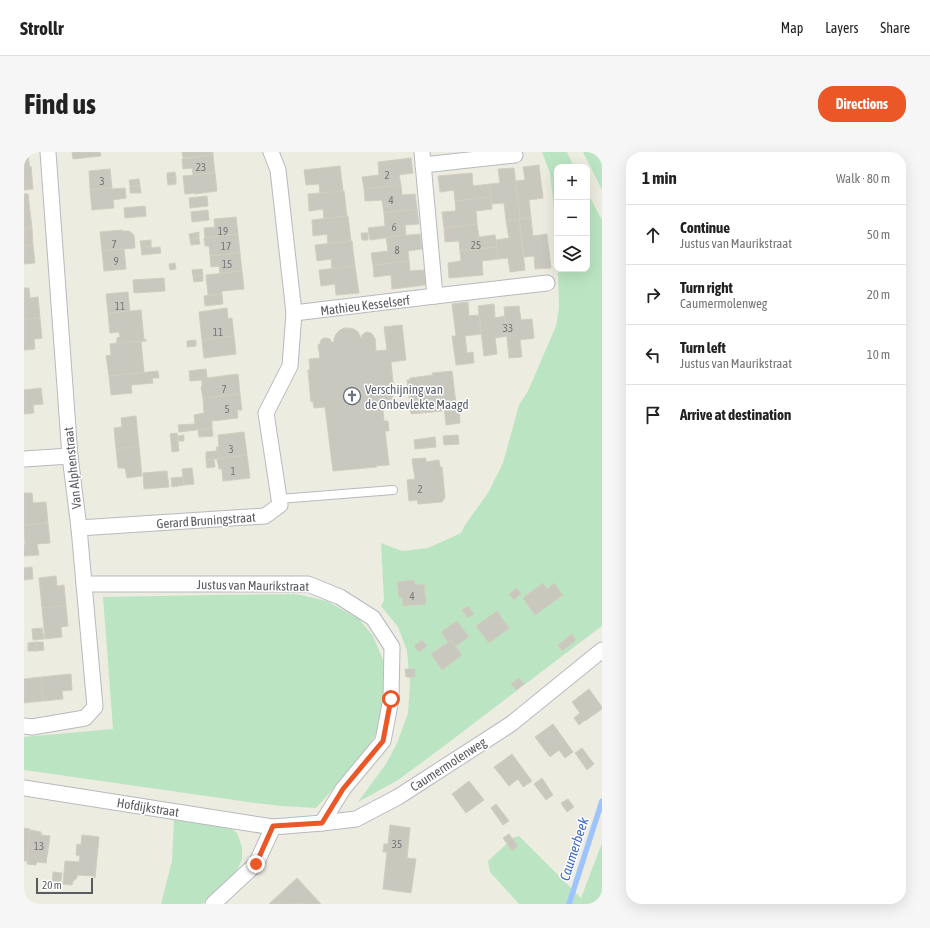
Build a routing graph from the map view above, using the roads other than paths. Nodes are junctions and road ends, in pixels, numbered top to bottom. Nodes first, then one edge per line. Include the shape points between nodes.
1 (48, 152) edge
2 (271, 152) edge
3 (515, 155) dead end
4 (422, 159) edge
5 (547, 283) dead end
6 (436, 296) junction
7 (294, 313) junction
8 (70, 456) junction
9 (24, 459) edge
10 (393, 490) dead end
11 (279, 499) junction
12 (79, 528) junction
13 (84, 584) junction
14 (602, 650) edge
15 (24, 726) edge
16 (24, 788) edge
17 (322, 823) junction
18 (273, 826) junction
19 (213, 904) edge

1 - 8 street, Van Alphenstraat
2 - 7 street via 278,170
3 - 4 street
4 - 6 street
5 - 6 street, Mathieu Kesselserf
6 - 7 street, Mathieu Kesselserf
7 - 11 street via 290,366 266,413
8 - 9 street
8 - 12 street, Van Alphenstraat
10 - 11 lane
11 - 12 street, Gerard Bruningstraat via 280,505 265,516
12 - 13 street, Van Alphenstraat
13 - 15 street, Van Alphenstraat via 95,707 86,718 32,728
13 - 17 street, Justus van Maurikstraat via 308,584 340,597 372,618 392,647 391,699 383,741 343,789
14 - 17 street, Caumermolenweg via 511,724 398,797 356,819
16 - 18 street, Hofdijkstraat
17 - 18 street, Caumermolenweg
18 - 19 street via 256,864

